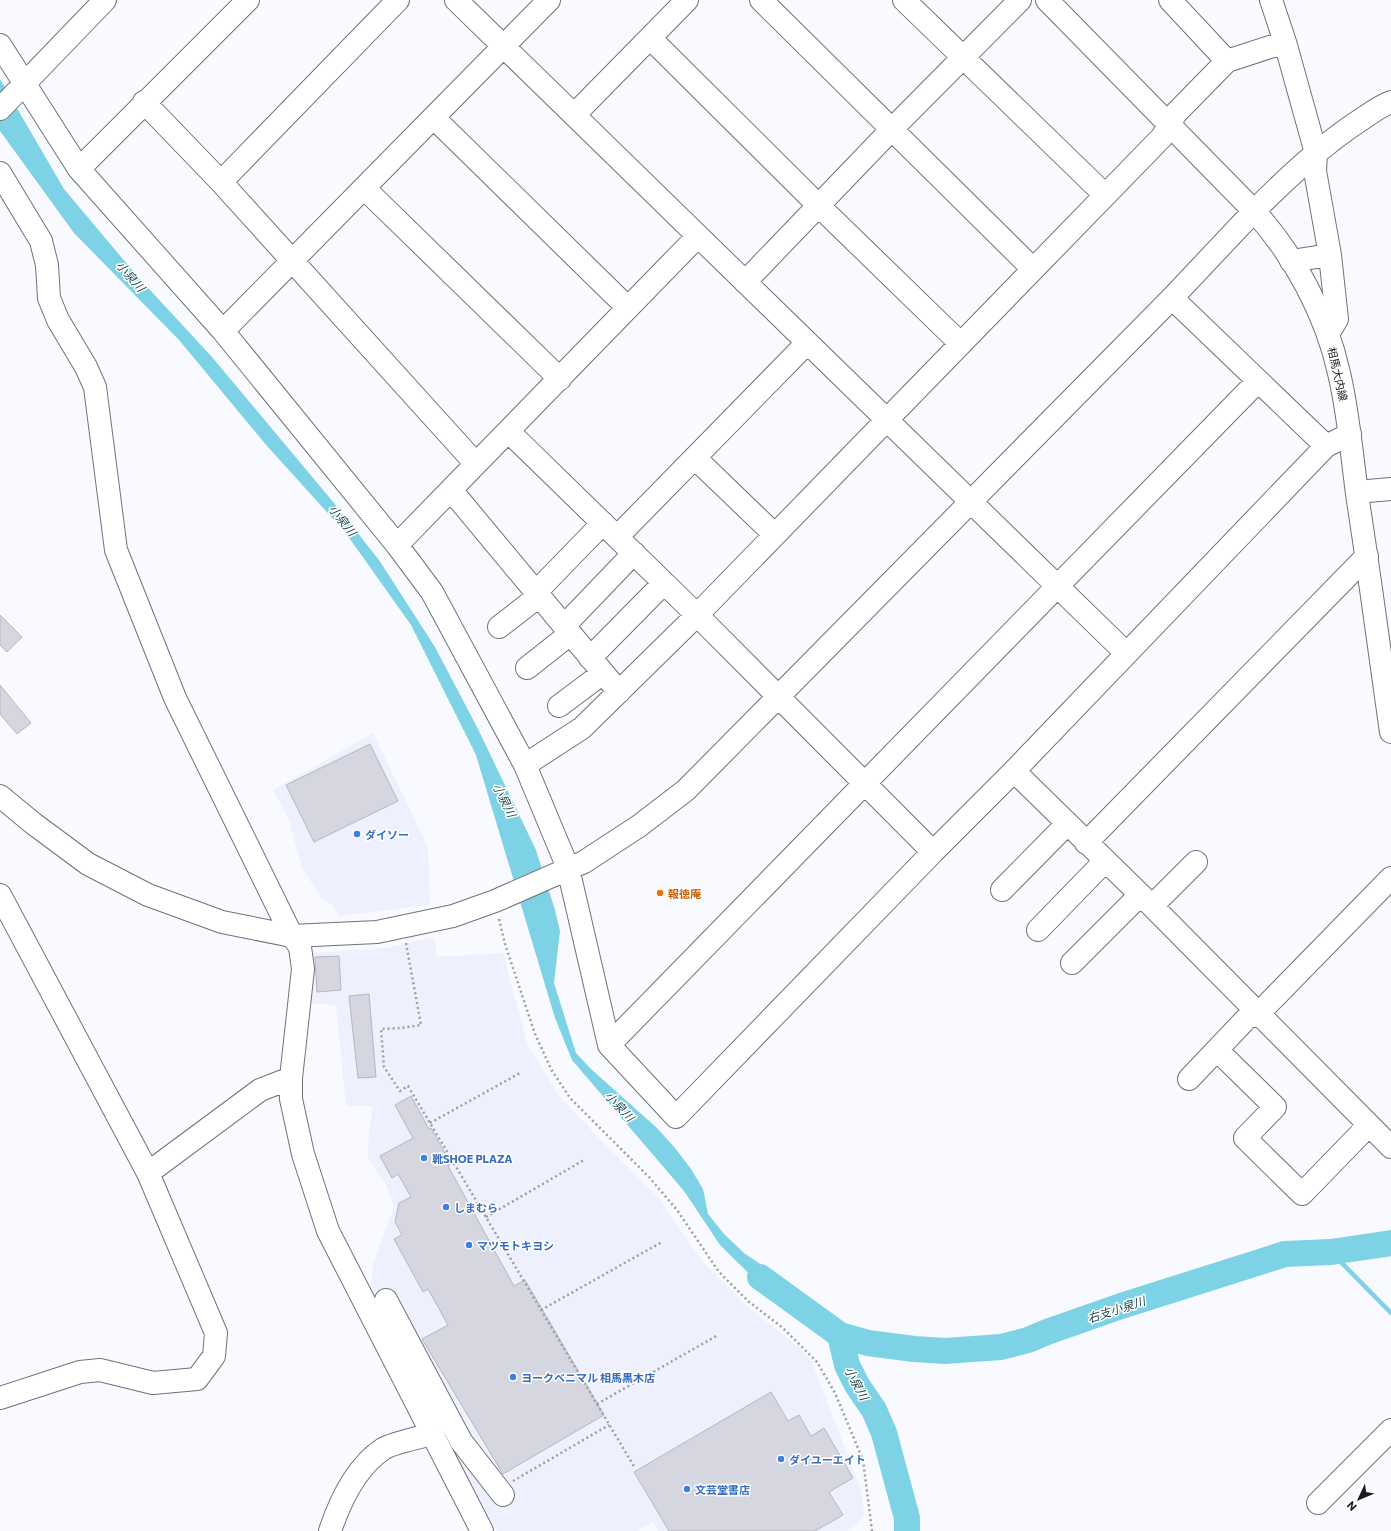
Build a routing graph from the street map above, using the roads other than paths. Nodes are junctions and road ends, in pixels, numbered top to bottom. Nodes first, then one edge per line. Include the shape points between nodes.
1 (248, 0) edge
2 (398, 0) edge
3 (456, 0) edge
4 (548, 0) edge
5 (688, 0) edge
6 (760, 0) edge
7 (904, 0) edge
8 (1020, 0) edge
9 (1048, 0) edge
10 (1170, 0) edge
11 (1271, 0) edge
12 (102, 1) edge
13 (650, 38) junction
14 (1285, 42) junction
15 (0, 45) edge
16 (503, 46) junction
17 (963, 57) junction
18 (1227, 61) junction
19 (25, 83) junction
20 (144, 102) junction
21 (1391, 102) edge
22 (0, 109) edge
23 (574, 115) junction
24 (434, 118) junction
25 (1169, 125) junction
26 (892, 128) junction
27 (1316, 153) junction
28 (79, 169) junction
29 (0, 173) edge
30 (221, 182) junction
31 (364, 188) junction
32 (1104, 194) junction
33 (819, 206) junction
34 (1254, 211) junction
35 (698, 236) junction
36 (1330, 255) junction
37 (292, 261) junction
38 (1291, 261) junction
39 (1032, 268) junction
40 (745, 282) junction
41 (1172, 298) junction
42 (628, 308) junction
43 (223, 331) junction
44 (1328, 334) junction
45 (807, 343) junction
46 (960, 343) junction
47 (560, 379) junction
48 (1258, 381) junction
49 (887, 420) junction
50 (508, 432) junction
51 (1350, 434) junction
52 (1326, 446) junction
53 (694, 458) junction
54 (476, 464) junction
55 (1391, 489) edge
56 (451, 490) junction
57 (1357, 492) junction
58 (971, 502) junction
59 (610, 530) junction
60 (775, 535) junction
61 (397, 544) junction
62 (634, 553) junction
63 (1367, 556) junction
64 (664, 583) junction
65 (1058, 587) junction
66 (537, 594) junction
67 (697, 615) junction
68 (499, 627) dead end
69 (567, 630) junction
70 (1126, 653) junction
71 (596, 665) junction
72 (527, 668) dead end
73 (619, 692) junction
74 (778, 698) junction
75 (558, 706) dead end
76 (1391, 732) edge
77 (525, 765) junction
78 (1014, 771) junction
79 (865, 785) junction
80 (0, 796) edge
81 (1067, 824) junction
82 (1086, 843) junction
83 (934, 852) junction
84 (1105, 861) junction
85 (1196, 862) dead end
86 (560, 872) junction
87 (1391, 878) edge
88 (1002, 890) dead end
89 (0, 895) edge
90 (1146, 900) junction
91 (1038, 930) dead end
92 (292, 936) junction
93 (1072, 963) dead end
94 (1258, 1014) junction
95 (609, 1045) junction
96 (1217, 1050) junction
97 (291, 1078) junction
98 (1189, 1079) dead end
99 (1369, 1125) junction
100 (1391, 1147) edge
101 (148, 1173) junction
102 (386, 1300) dead end
103 (0, 1398) edge
104 (1391, 1430) edge
105 (433, 1434) junction
106 (501, 1492) road end
107 (1318, 1503) dead end
108 (330, 1531) edge
109 (482, 1531) edge

1 - 20 street
2 - 30 street
3 - 16 street
4 - 16 street
5 - 13 street
6 - 26 street
7 - 17 street
8 - 17 street
9 - 25 street, 相馬大内線
10 - 18 street
11 - 14 street
12 - 19 street
13 - 23 street
13 - 33 street
14 - 18 street
14 - 27 street
15 - 19 street
16 - 23 street
16 - 24 street
17 - 26 street
17 - 32 street
18 - 25 street via 1176,113
19 - 22 street
19 - 28 street
20 - 28 street
20 - 30 street
21 - 27 street via 1350,127
23 - 35 street
24 - 31 street
24 - 42 street
25 - 32 street via 1162,137
25 - 34 street, 相馬大内線
26 - 33 street
26 - 39 street
27 - 34 street
27 - 36 street via 1315,171
28 - 43 street
29 - 92 street via 41,241 47,265 49,298 58,320 95,387 116,550 175,698
30 - 37 street
31 - 37 street
31 - 47 street
32 - 39 street
33 - 40 street
33 - 46 street
34 - 38 street, 相馬大内線 via 1271,230
34 - 41 street
35 - 40 street
35 - 42 street
36 - 38 street
36 - 44 street via 1337,319
37 - 43 street
37 - 54 street
38 - 44 street, 相馬大内線 via 1311,295
39 - 46 street
40 - 45 street
41 - 48 street
41 - 58 street
42 - 47 street
43 - 61 street
44 - 51 street, 相馬大内線 via 1339,372
45 - 49 street
45 - 53 street
46 - 49 street
47 - 50 street
48 - 52 street
48 - 65 street
49 - 58 street
49 - 60 street
50 - 54 street
50 - 59 street
51 - 52 street
51 - 57 street, 相馬大内線
52 - 70 street
53 - 59 street
53 - 60 street
54 - 56 street
55 - 57 street
56 - 61 street
56 - 66 street
57 - 63 street, 相馬大内線
58 - 65 street
58 - 74 street
59 - 62 street
59 - 66 street
60 - 67 street
61 - 77 street via 432,592
62 - 64 street
62 - 69 street
63 - 76 street, 相馬大内線
63 - 82 street
64 - 67 street
64 - 71 street
65 - 70 street
65 - 79 street
66 - 68 street
66 - 69 street
67 - 73 street
67 - 74 street
69 - 71 street
69 - 72 street
70 - 78 street
71 - 73 street
71 - 75 street
73 - 77 street via 582,728
74 - 79 street
74 - 86 street via 686,790 584,862
77 - 86 street
78 - 81 street
78 - 83 street
79 - 83 street
79 - 95 street
80 - 92 street via 88,864 148,895 222,922
81 - 82 street
81 - 88 street
82 - 84 street
83 - 95 street via 676,1117
84 - 90 street
84 - 91 street
85 - 90 street
86 - 92 street via 495,901 453,916 377,932
86 - 95 street
87 - 94 street
89 - 101 street
90 - 93 street
90 - 94 street
92 - 97 street via 300,947 303,969
94 - 96 street via 1247,1018
94 - 99 street
96 - 98 street
96 - 99 street via 1275,1107 1245,1138 1302,1194
97 - 101 street via 260,1090
97 - 105 street via 291,1100 303,1154 328,1231
99 - 100 street
101 - 103 street via 216,1333 214,1356 197,1379 153,1383 100,1370 80,1372
102 - 106 street via 461,1441
104 - 107 street
105 - 108 street via 384,1448 356,1475
105 - 109 street

